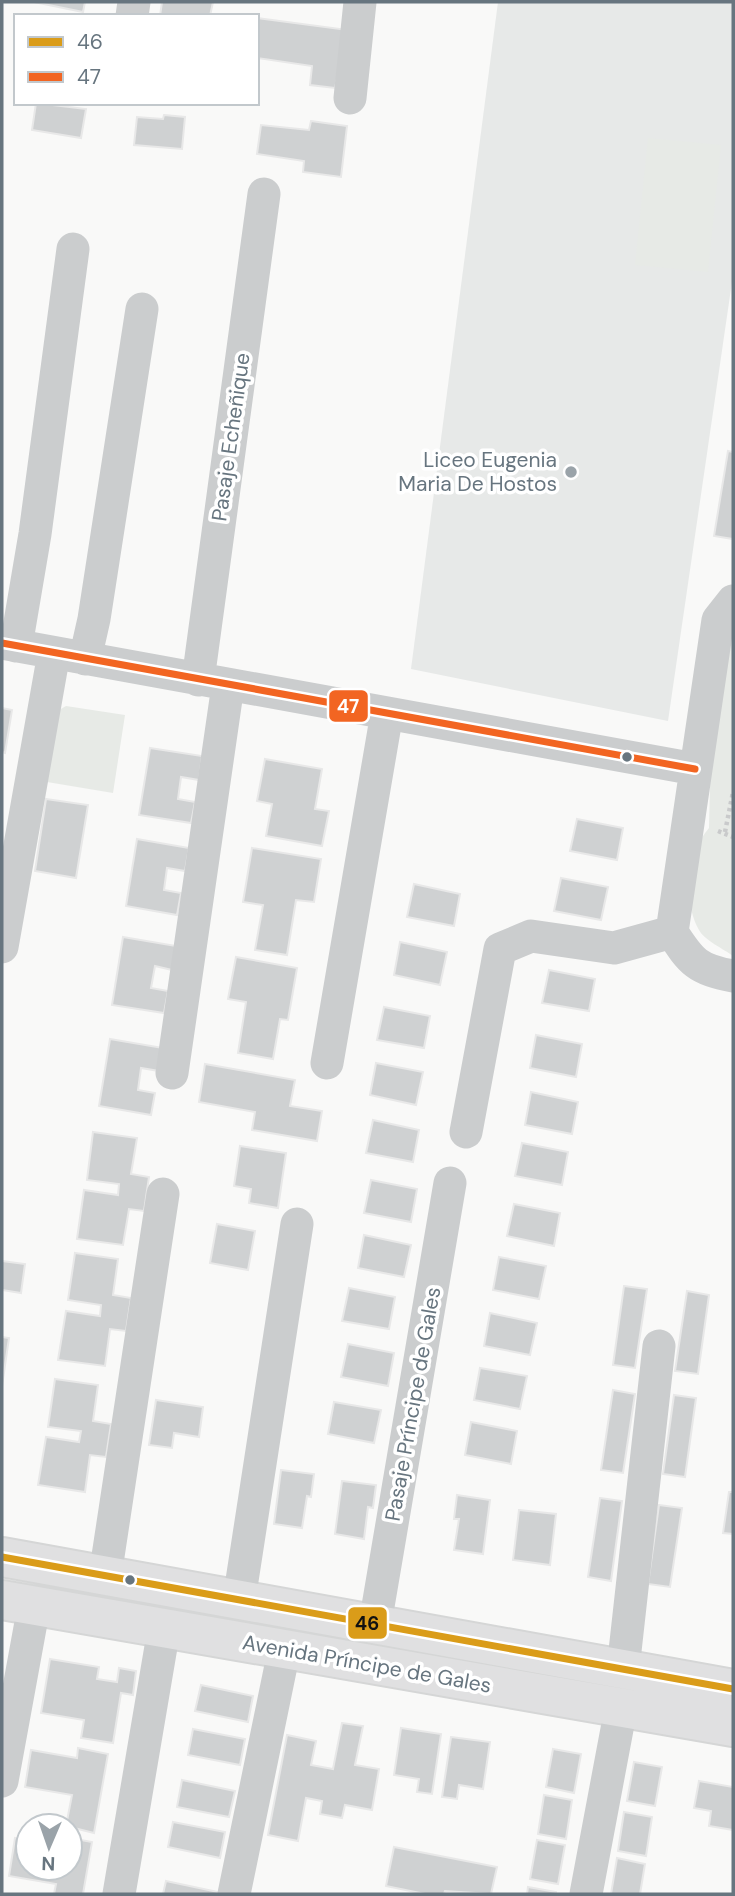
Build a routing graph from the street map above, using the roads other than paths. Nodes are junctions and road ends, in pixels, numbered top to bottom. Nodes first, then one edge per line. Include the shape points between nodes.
1 (360, 2) edge
2 (350, 98) dead end
3 (264, 194) dead end
4 (73, 249) dead end
5 (142, 309) dead end
6 (733, 601) edge
7 (9, 645) edge
8 (69, 656) junction
9 (213, 682) junction
10 (387, 713) junction
11 (695, 769) junction
12 (673, 932) junction
13 (2, 947) edge
14 (733, 976) edge
15 (327, 1063) dead end
16 (172, 1073) dead end
17 (466, 1132) dead end
18 (450, 1183) dead end
19 (163, 1194) dead end
20 (297, 1224) dead end
21 (659, 1346) dead end
22 (2, 1557) edge
23 (105, 1576) junction
24 (239, 1600) junction
25 (18, 1603) edge
26 (374, 1624) junction
27 (164, 1629) junction
28 (284, 1651) junction
29 (623, 1669) junction
30 (733, 1689) edge
31 (621, 1708) junction
32 (733, 1727) edge
33 (2, 1781) edge
34 (119, 1894) edge
35 (234, 1894) edge
36 (586, 1894) edge

1 - 2 street
3 - 9 street, Pasaje Echeñique
4 - 7 street via 35,534
5 - 8 street via 94,619
6 - 11 street via 718,620
7 - 8 street
8 - 9 street
8 - 13 street
9 - 10 street
9 - 16 street, Pasaje Echeñique
10 - 11 street
10 - 15 street
11 - 12 street
12 - 14 street via 690,961
12 - 17 street via 614,948 531,936 500,949
18 - 26 street, Pasaje Príncipe de Gales
19 - 23 street
20 - 24 street
21 - 29 street
22 - 23 main road, Avenida Príncipe de Gales
23 - 24 main road, Avenida Príncipe de Gales
24 - 26 main road, Avenida Príncipe de Gales
25 - 27 main road, Avenida Príncipe de Gales
25 - 33 street
26 - 29 main road, Avenida Príncipe de Gales
27 - 28 main road, Avenida Príncipe de Gales
27 - 34 street
28 - 31 main road, Avenida Príncipe de Gales
28 - 35 street
29 - 30 main road, Avenida Príncipe de Gales
31 - 32 main road, Avenida Príncipe de Gales
31 - 36 street

